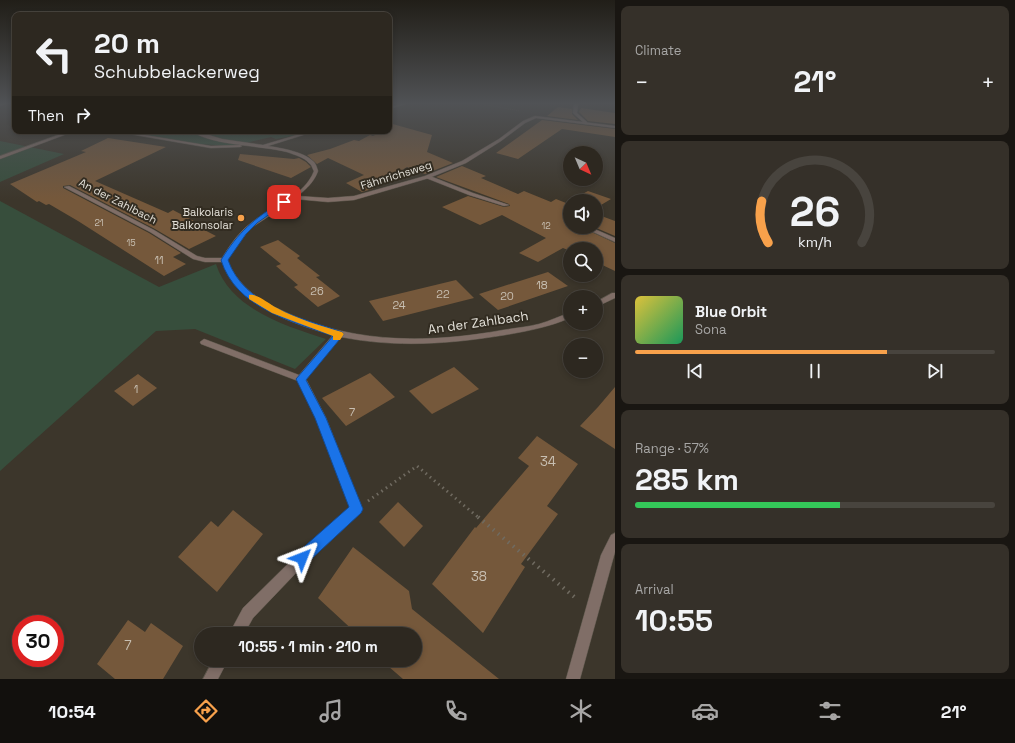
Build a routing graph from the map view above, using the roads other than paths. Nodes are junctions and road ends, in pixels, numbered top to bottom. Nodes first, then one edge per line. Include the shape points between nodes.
1 (60, 136) edge
2 (144, 136) edge
3 (208, 136) edge
4 (297, 136) edge
5 (506, 136) edge
6 (260, 146) junction
7 (0, 158) edge
8 (428, 177) junction
9 (66, 187) dead end
10 (293, 197) junction
11 (506, 205) dead end
12 (601, 234) edge
13 (615, 240) edge
14 (224, 260) junction
15 (615, 295) edge
16 (603, 301) edge
17 (563, 318) edge
18 (339, 334) junction
19 (204, 342) dead end
20 (301, 379) junction
21 (615, 539) edge
22 (240, 627) edge
23 (217, 667) edge
24 (210, 679) edge
25 (574, 679) edge

1 - 7 street
2 - 6 street via 211,146
3 - 6 street
4 - 6 street
5 - 8 street, Fähnrichsweg via 464,162
6 - 10 street via 294,153 315,166 315,177
8 - 10 street, Fähnrichsweg via 354,198 328,200
8 - 11 street
9 - 14 street, An der Zahlbach via 152,231 195,258
10 - 14 street via 255,222 234,244
12 - 13 street
14 - 18 street, An der Zahlbach via 237,284 261,304 294,319
15 - 16 street
17 - 18 street, An der Zahlbach via 548,324 439,342 382,340
18 - 20 street
19 - 20 street
20 - 22 street via 321,418 356,509 313,547 248,613
21 - 25 street via 607,555
23 - 24 street

